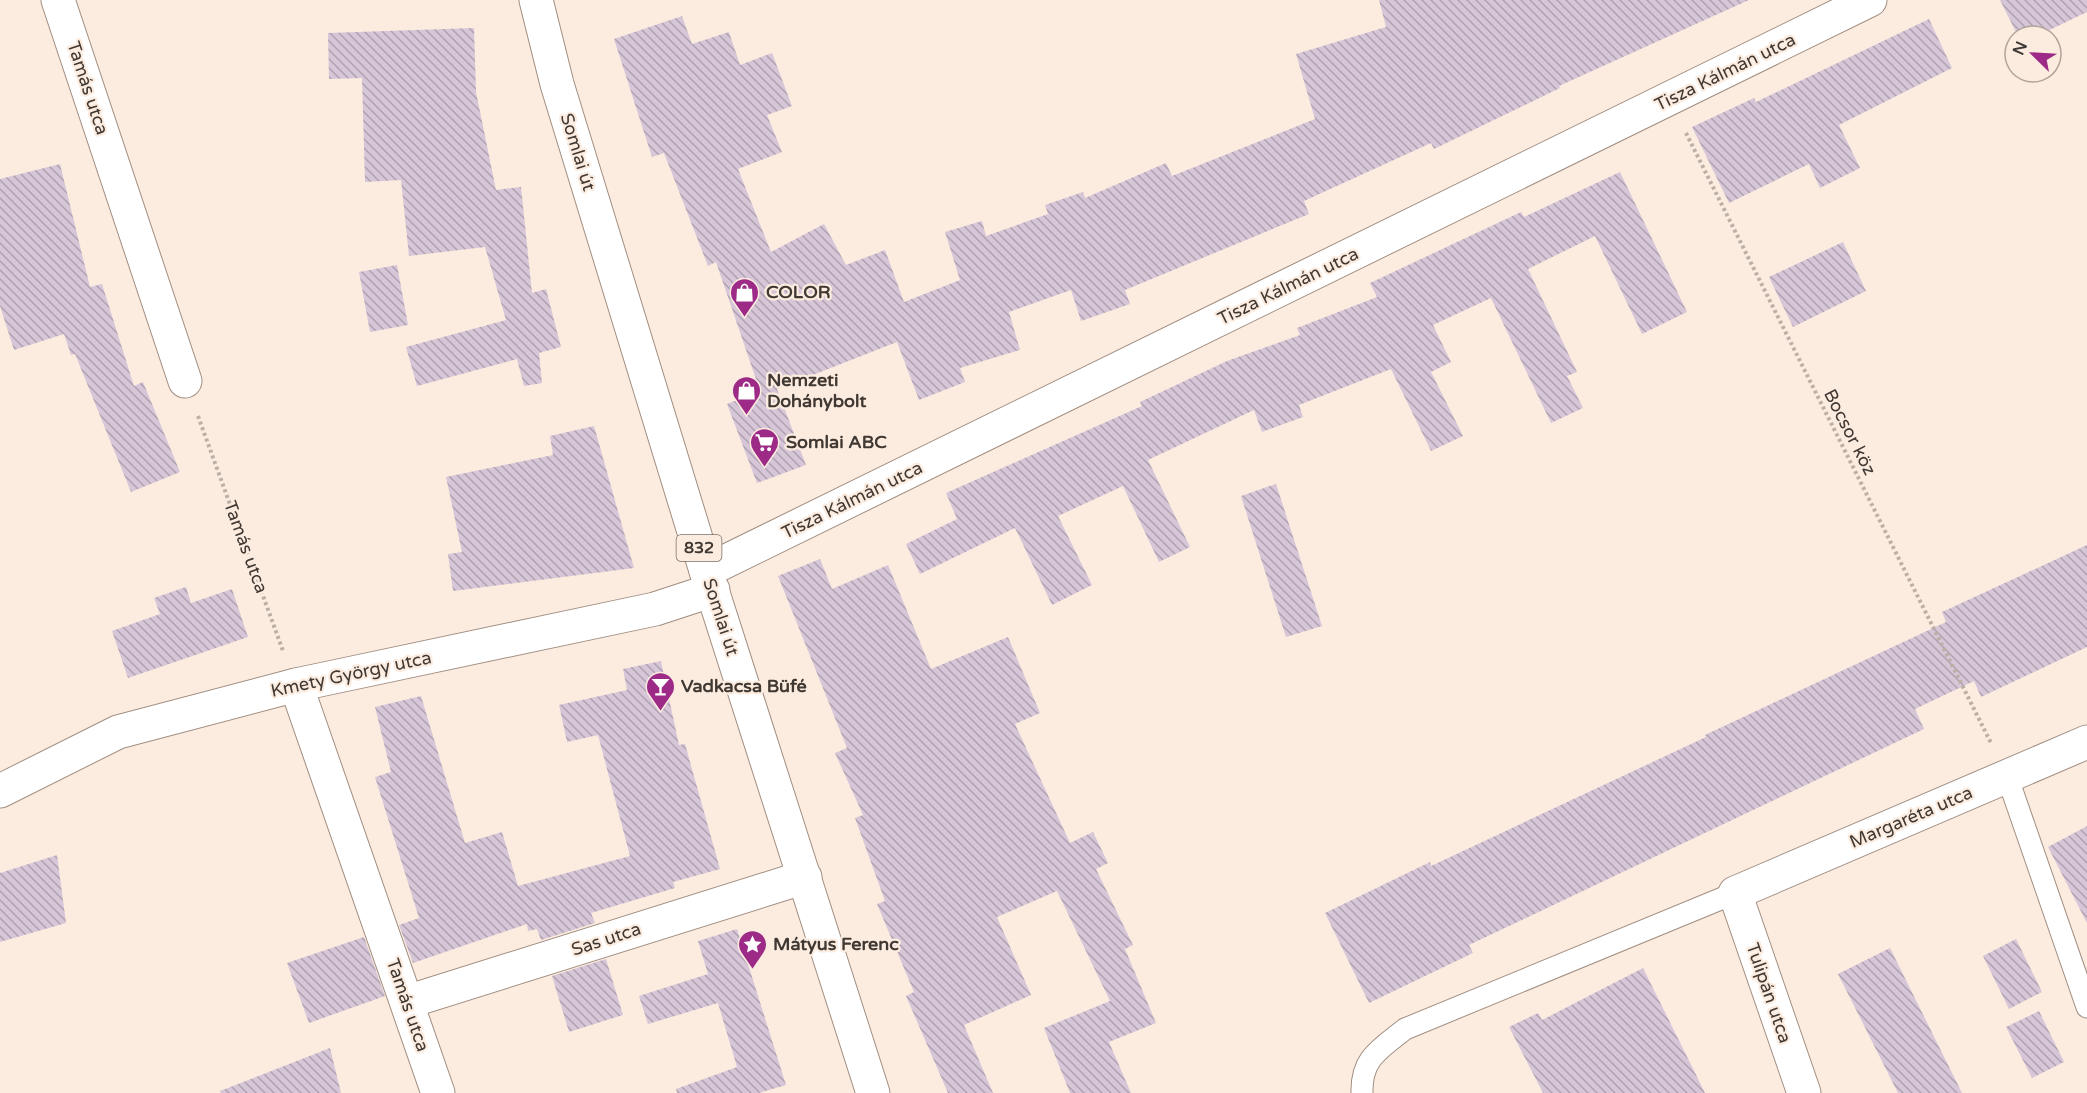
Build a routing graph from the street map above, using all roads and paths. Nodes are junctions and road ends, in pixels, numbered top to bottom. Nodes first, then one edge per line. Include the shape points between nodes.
1 (58, 0) edge
2 (536, 0) edge
3 (1870, 0) edge
4 (1670, 100) junction
5 (185, 381) joint
6 (709, 580) junction
7 (296, 685) junction
8 (2087, 742) edge
9 (2007, 776) junction
10 (0, 791) edge
11 (805, 876) junction
12 (1735, 893) junction
13 (408, 1002) junction
14 (2087, 1007) edge
15 (438, 1093) edge
16 (873, 1093) edge
17 (1362, 1093) edge
18 (1804, 1093) edge

1 - 5 street, Tamás utca
2 - 6 street, Somlai út / 832 via 557,84
3 - 4 street, Tisza Kálmán utca
4 - 6 street, Tisza Kálmán utca
4 - 9 path, Bocsor köz
5 - 7 path, Tamás utca
6 - 7 street, Kmety György utca via 655,609
6 - 11 street, Somlai út / 832
7 - 10 street, Kmety György utca via 118,732
7 - 13 street, Tamás utca
8 - 9 street, Margaréta utca
9 - 12 street, Margaréta utca
9 - 14 lane
11 - 13 street, Sas utca
11 - 16 street, Somlai út / 832
12 - 17 lane via 1405,1029 1369,1058
12 - 18 street, Tulipán utca
13 - 15 street, Tamás utca

